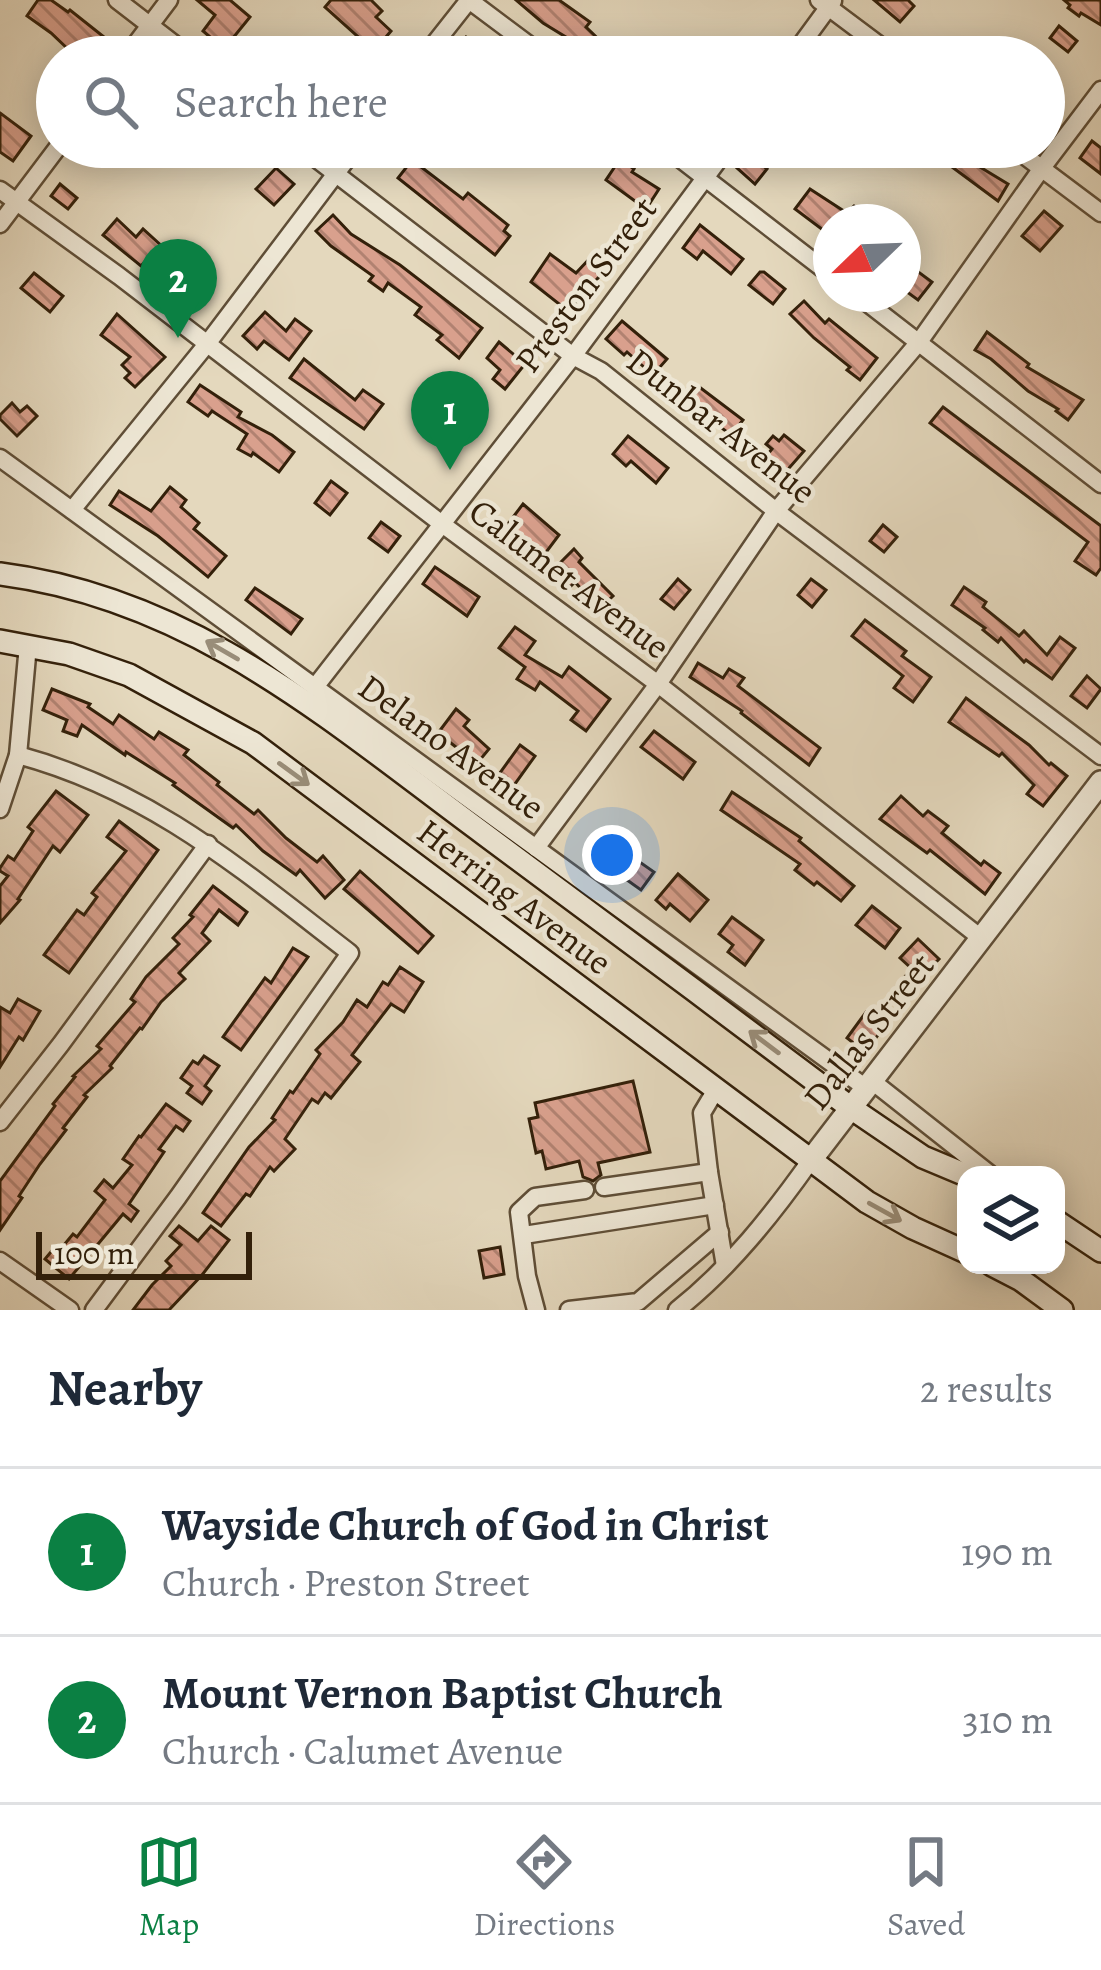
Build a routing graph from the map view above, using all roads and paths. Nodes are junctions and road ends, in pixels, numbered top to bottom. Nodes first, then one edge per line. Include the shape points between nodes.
1 (117, 0) edge
2 (170, 0) edge
3 (469, 0) edge
4 (827, 2) edge
5 (150, 25) junction
6 (142, 36) edge
7 (164, 36) edge
8 (441, 36) edge
9 (517, 36) edge
10 (805, 36) edge
11 (869, 36) edge
12 (1101, 90) edge
13 (1065, 138) edge
14 (42, 168) edge
15 (327, 168) edge
16 (342, 168) edge
17 (693, 168) edge
18 (713, 168) edge
19 (1042, 168) joint
20 (336, 176) junction
21 (706, 178) junction
22 (0, 190) edge
23 (17, 202) junction
24 (1101, 213) edge
25 (0, 224) edge
26 (813, 260) edge
27 (880, 312) edge
28 (919, 342) junction
29 (207, 344) junction
30 (573, 356) junction
31 (0, 458) edge
32 (1101, 484) edge
33 (72, 510) junction
34 (776, 511) junction
35 (442, 524) junction
36 (0, 574) edge
37 (0, 641) edge
38 (28, 645) junction
39 (658, 684) junction
40 (315, 687) junction
41 (18, 755) junction
42 (1101, 756) edge
43 (1101, 782) edge
44 (0, 809) edge
45 (208, 844) junction
46 (536, 848) junction
47 (981, 938) junction
48 (869, 1085) junction
49 (717, 1088) junction
50 (851, 1108) junction
51 (0, 1122) edge
52 (812, 1160) junction
53 (979, 1166) edge
54 (957, 1171) edge
55 (709, 1172) junction
56 (716, 1205) junction
57 (1065, 1227) edge
58 (720, 1232) junction
59 (524, 1235) junction
60 (957, 1248) edge
61 (1101, 1251) edge
62 (0, 1261) edge
63 (725, 1267) junction
64 (1009, 1274) edge
65 (70, 1310) edge
66 (94, 1310) edge
67 (536, 1310) edge
68 (569, 1310) edge
69 (677, 1310) edge
70 (1062, 1310) edge

1 - 5 street
2 - 5 street
3 - 8 street
3 - 9 street
4 - 10 street
4 - 11 street
5 - 6 street
5 - 7 street
12 - 13 street
14 - 23 street
15 - 20 street, Dunbar Avenue
16 - 20 street
17 - 21 street
18 - 21 street, Preston Street
19 - 24 street
19 - 28 street
20 - 29 street
20 - 30 street, Dunbar Avenue
21 - 26 street
21 - 30 street, Preston Street
22 - 23 street, Calumet Avenue
23 - 25 street
23 - 29 street, Calumet Avenue
27 - 28 street
28 - 32 street
28 - 34 street
29 - 33 street
29 - 35 street, Calumet Avenue
30 - 34 street, Dunbar Avenue
30 - 35 street, Preston Street
31 - 33 street, Delano Avenue
33 - 40 street, Delano Avenue
34 - 39 street
34 - 42 street, Dunbar Avenue
35 - 39 street, Calumet Avenue
35 - 40 street, Preston Street
50 -> 36 main road, Herring Avenue via 292,691 139,608
37 - 38 main road, Herring Avenue
38 - 41 street
38 -> 49 main road, Herring Avenue via 129,675 253,743
39 - 46 street
39 - 47 street, Calumet Avenue
40 - 46 street, Delano Avenue
41 - 44 street
41 - 45 street via 113,788
43 - 47 main road, Dallas Street
45 - 51 street
45 - 66 street via 350,953
46 - 48 street, Delano Avenue
47 - 48 main road, Dallas Street
48 - 50 main road, Dallas Street
48 - 53 street, Delano Avenue
49 - 52 main road, Herring Avenue
49 - 55 street via 702,1113
50 - 52 main road, Dallas Street
50 - 54 main road, Herring Avenue
52 -> 60 main road, Herring Avenue via 867,1202
52 - 63 street, Dallas Street
55 - 56 street
55 - 59 street via 535,1197 519,1212
56 - 58 street
56 - 59 street
57 - 61 main road
58 - 63 street
58 - 68 street via 638,1302
59 - 67 street
62 - 65 street
63 - 69 street, Dallas Street
64 - 70 main road

